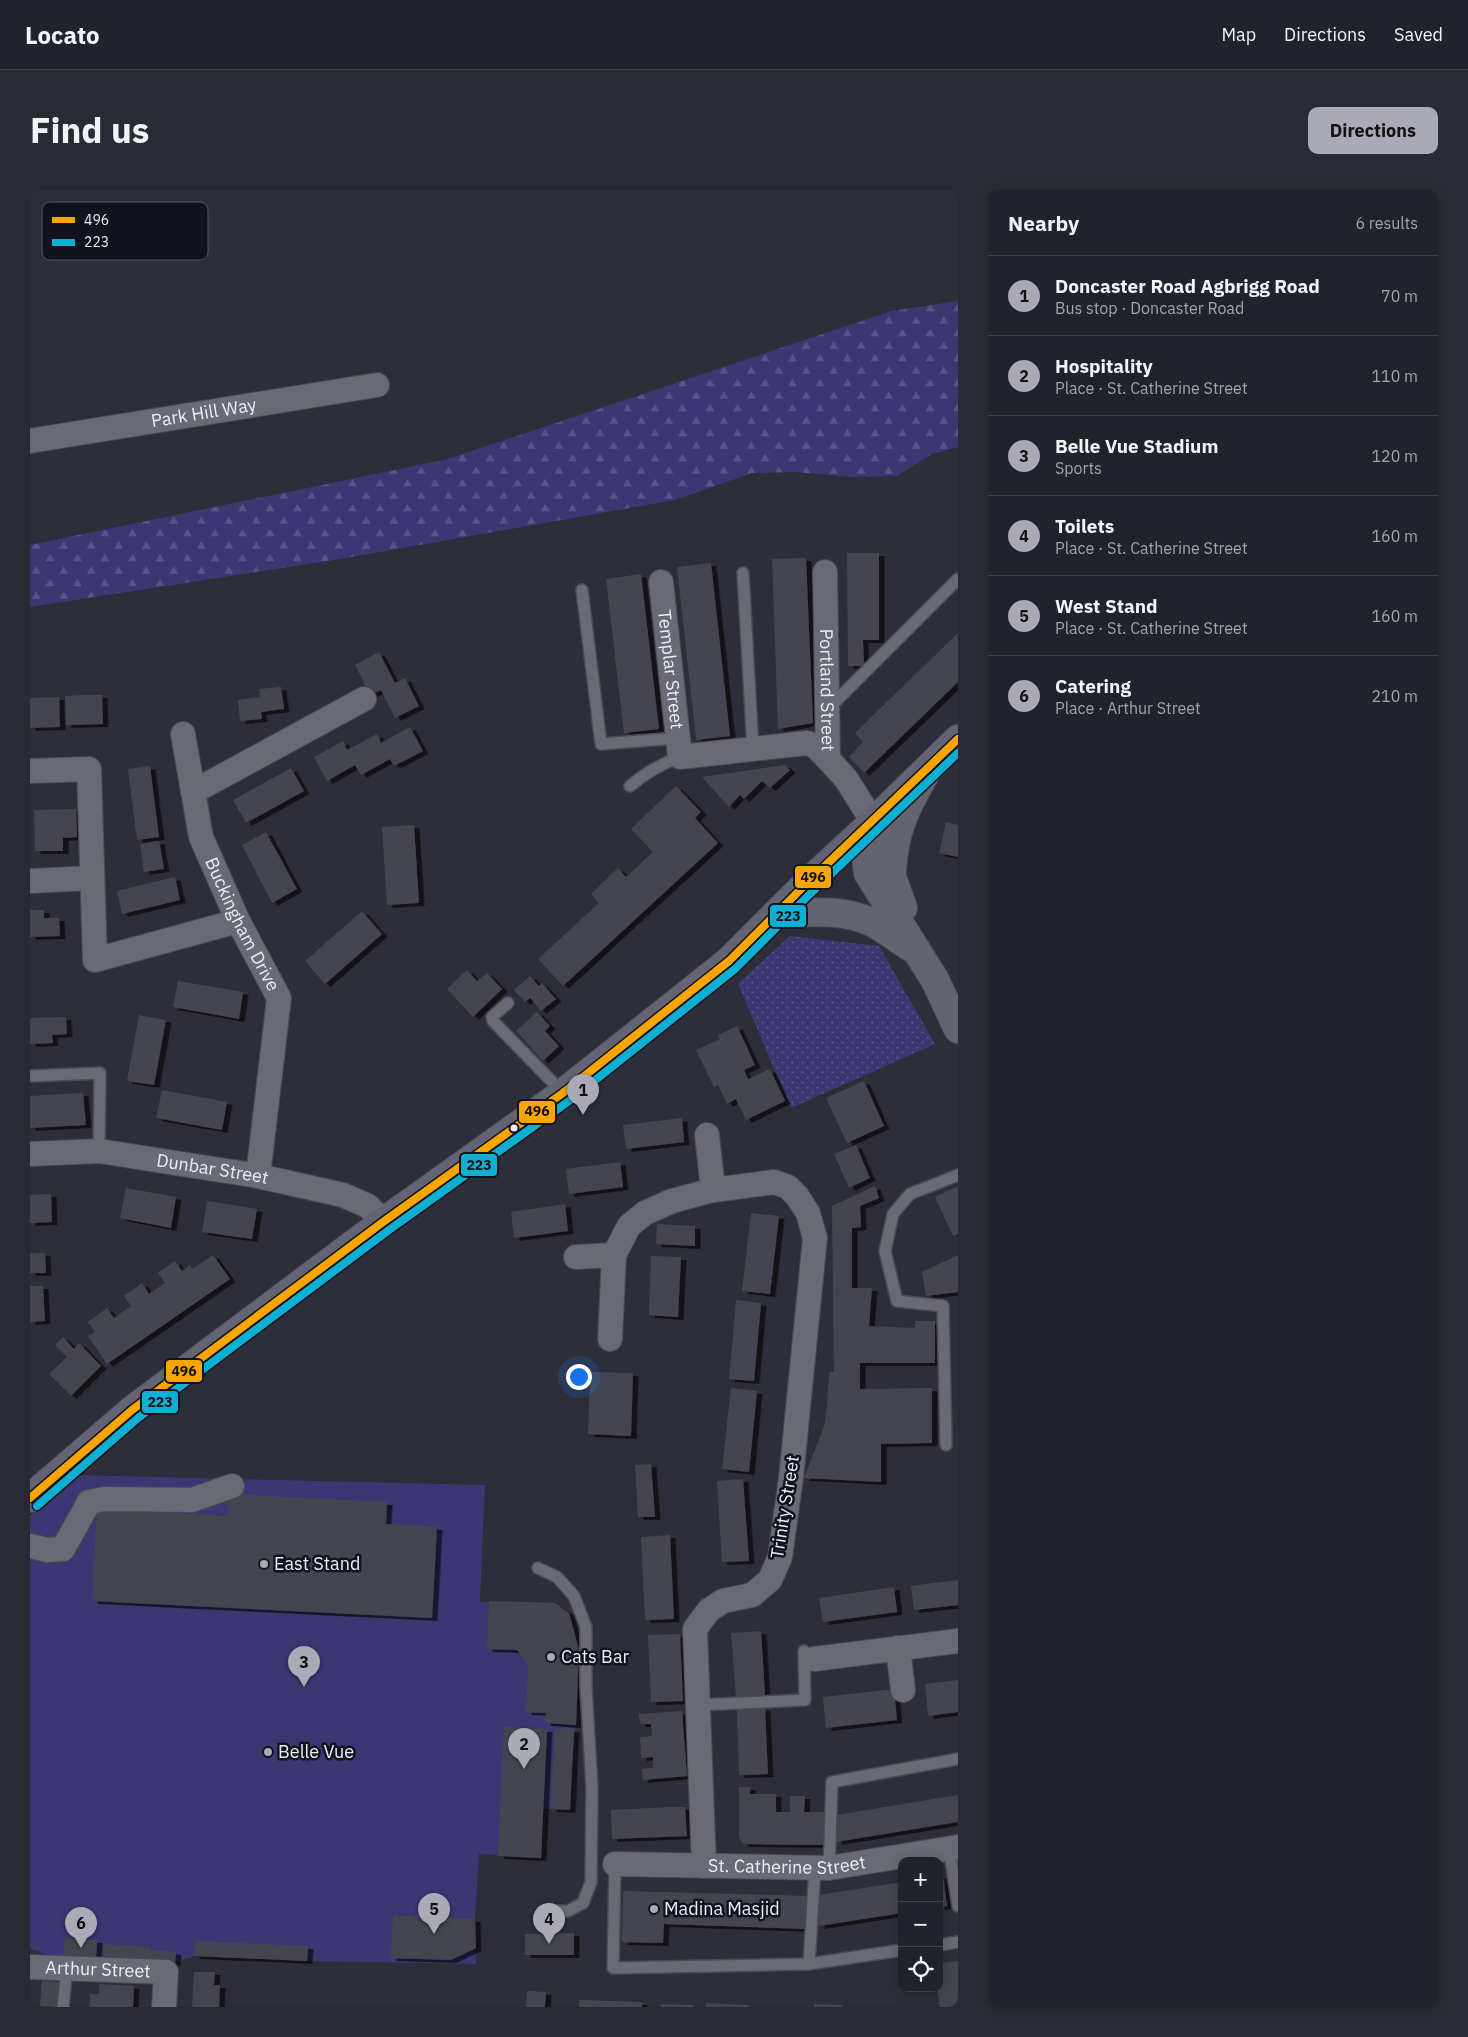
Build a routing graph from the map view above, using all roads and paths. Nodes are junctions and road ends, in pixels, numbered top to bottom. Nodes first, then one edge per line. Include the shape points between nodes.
1 (377, 385) dead end
2 (30, 440) edge
3 (826, 572) dead end
4 (743, 574) dead end
5 (958, 579) edge
6 (661, 582) dead end
7 (582, 590) dead end
8 (364, 699) dead end
9 (828, 709) junction
10 (183, 734) dead end
11 (958, 739) edge
12 (679, 748) junction
13 (753, 750) junction
14 (828, 758) junction
15 (928, 768) junction
16 (30, 771) edge
17 (630, 786) dead end
18 (193, 792) junction
19 (873, 822) junction
20 (892, 877) junction
21 (92, 878) junction
22 (30, 881) edge
23 (776, 914) junction
24 (238, 920) junction
25 (920, 954) junction
26 (508, 1003) dead end
27 (958, 1029) edge
28 (30, 1076) edge
29 (563, 1093) junction
30 (707, 1135) dead end
31 (98, 1151) junction
32 (30, 1154) edge
33 (958, 1175) edge
34 (258, 1176) junction
35 (713, 1190) junction
36 (383, 1222) junction
37 (614, 1255) junction
38 (576, 1257) dead end
39 (610, 1339) dead end
40 (946, 1445) dead end
41 (232, 1486) dead end
42 (30, 1498) edge
43 (30, 1546) edge
44 (538, 1568) dead end
45 (958, 1641) edge
46 (898, 1648) junction
47 (809, 1655) joint
48 (903, 1690) dead end
49 (699, 1706) junction
50 (958, 1759) edge
51 (954, 1848) edge
52 (615, 1864) joint
53 (704, 1866) junction
54 (822, 1868) junction
55 (958, 1906) edge
56 (543, 1911) dead end
57 (958, 1942) edge
58 (943, 1944) edge
59 (898, 1951) edge
60 (809, 1964) junction
61 (30, 1966) edge
62 (67, 1968) junction
63 (63, 2007) edge
64 (164, 2007) edge

1 - 2 street, Park Hill Way
3 - 9 street, Portland Street
4 - 13 lane
5 - 9 lane
6 - 12 street, Templar Street
7 - 12 lane via 601,744
8 - 18 street
9 - 14 street, Portland Street
10 - 18 street, Buckingham Drive
11 - 15 highway
12 - 13 street
12 - 17 lane
13 - 14 street via 807,743
14 - 19 street, Portland Street via 846,779
15 - 19 highway
15 - 20 main road via 899,823
16 - 21 street via 89,769
18 - 24 street, Buckingham Drive via 201,837
19 - 20 main road
19 - 23 highway
19 - 25 main road via 866,849 868,873
20 - 25 main road
21 - 22 street
21 - 24 street via 96,960
23 - 25 main road via 822,911 850,916 873,923
23 - 29 highway via 729,961
24 - 34 street, Buckingham Drive via 279,998
25 - 27 main road
26 - 29 lane via 492,1017 493,1021
28 - 31 lane via 100,1073
29 - 36 highway
30 - 35 street
31 - 32 street, Dunbar Street
31 - 34 street, Dunbar Street
33 - 40 lane via 910,1194 893,1214 886,1251 897,1301 943,1306
34 - 36 street, Dunbar Street via 343,1195 368,1206
35 - 37 street, Trinity Street via 645,1213 629,1226
35 - 49 street, Trinity Street via 774,1182 788,1188 808,1213 815,1238 780,1557 770,1580 752,1596 723,1601 710,1610 694,1629
36 - 42 highway via 132,1410
37 - 38 street
37 - 39 street, Trinity Street
41 - 43 street via 192,1500 104,1499 88,1502 63,1548 47,1550
44 - 56 lane via 557,1577 574,1596 586,1627 592,1788 591,1882 583,1902 568,1911
45 - 46 street
46 - 47 street
46 - 48 street
47 - 49 lane via 805,1700
49 - 53 street, Trinity Street
50 - 54 lane via 832,1782
51 - 54 street, St. Catherine Street
51 - 55 lane
52 - 53 street, St. Catherine Street
52 - 60 lane via 612,1968
53 - 54 street, St. Catherine Street
54 - 60 lane
57 - 58 lane
59 - 60 lane
61 - 62 street, Arthur Street
62 - 63 lane
62 - 64 street, Arthur Street via 166,1972

